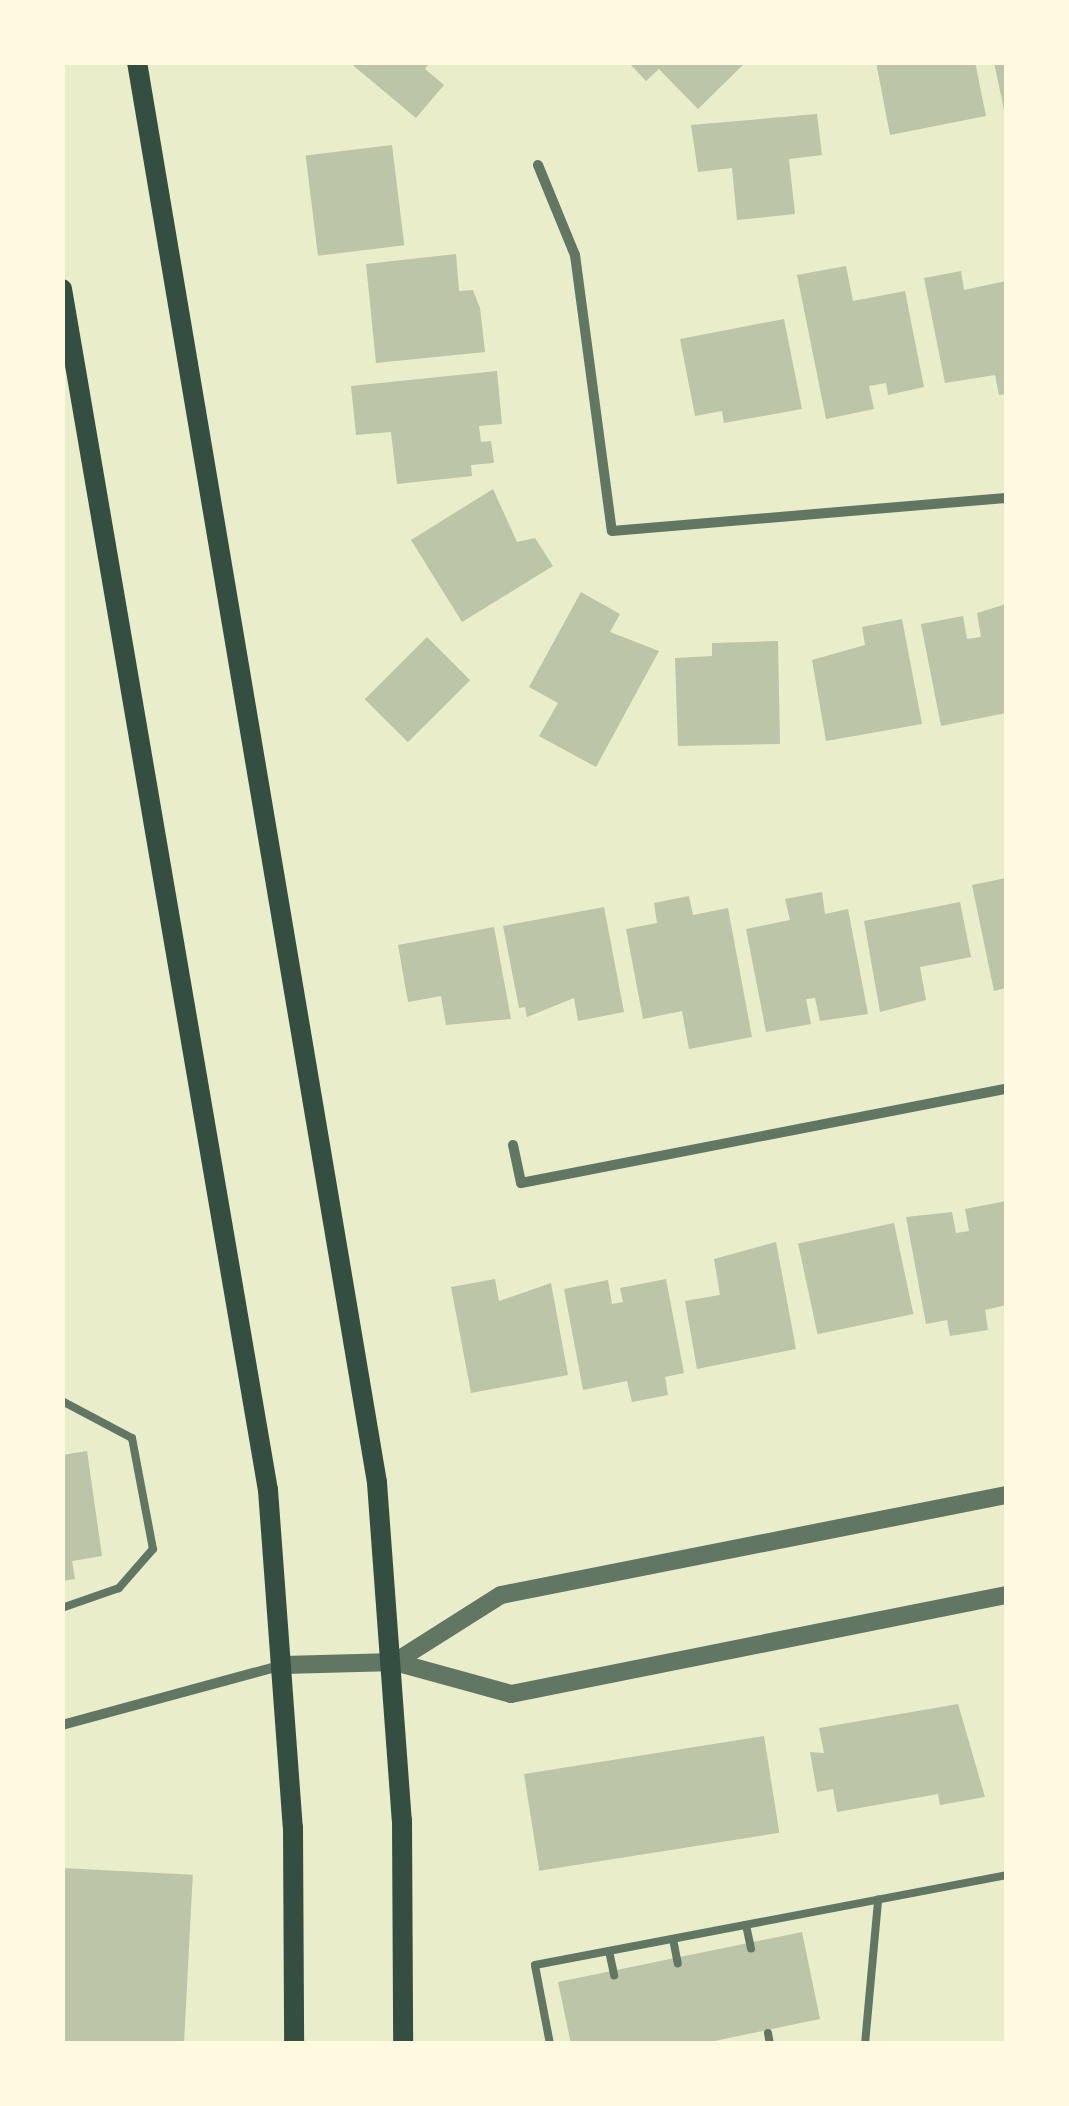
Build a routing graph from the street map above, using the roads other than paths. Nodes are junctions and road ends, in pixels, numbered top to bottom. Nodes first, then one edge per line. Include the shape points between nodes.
1 (137, 62) edge
2 (538, 165) dead end
3 (62, 289) edge
4 (70, 372) edge
5 (1006, 498) edge
6 (1006, 1089) edge
7 (513, 1146) dead end
8 (62, 1401) edge
9 (1006, 1494) edge
10 (1006, 1595) edge
11 (62, 1608) edge
12 (395, 1662) junction
13 (284, 1665) junction
14 (62, 1725) edge
15 (1006, 1875) edge
16 (878, 1900) junction
17 (746, 1925) junction
18 (673, 1938) junction
19 (751, 1948) dead end
20 (609, 1951) junction
21 (678, 1964) dead end
22 (614, 1975) dead end
23 (768, 2032) dead end
24 (294, 2044) edge
25 (402, 2044) edge
26 (550, 2044) edge
27 (770, 2044) edge
28 (866, 2044) edge

1 - 12 main road via 348,1283
2 - 5 street via 575,255 612,531
3 - 4 main road
4 - 13 main road via 238,1290
6 - 7 street via 521,1183
8 - 11 lane via 132,1438 153,1549 118,1588
9 - 12 street via 500,1595
10 - 12 street via 511,1694
12 - 13 street
12 - 25 main road
13 - 14 street
13 - 24 main road
15 - 16 lane
16 - 17 lane
16 - 28 lane
17 - 18 lane
17 - 19 lane
18 - 20 lane
18 - 21 lane
20 - 22 lane
20 - 26 lane via 535,1965
23 - 27 lane

